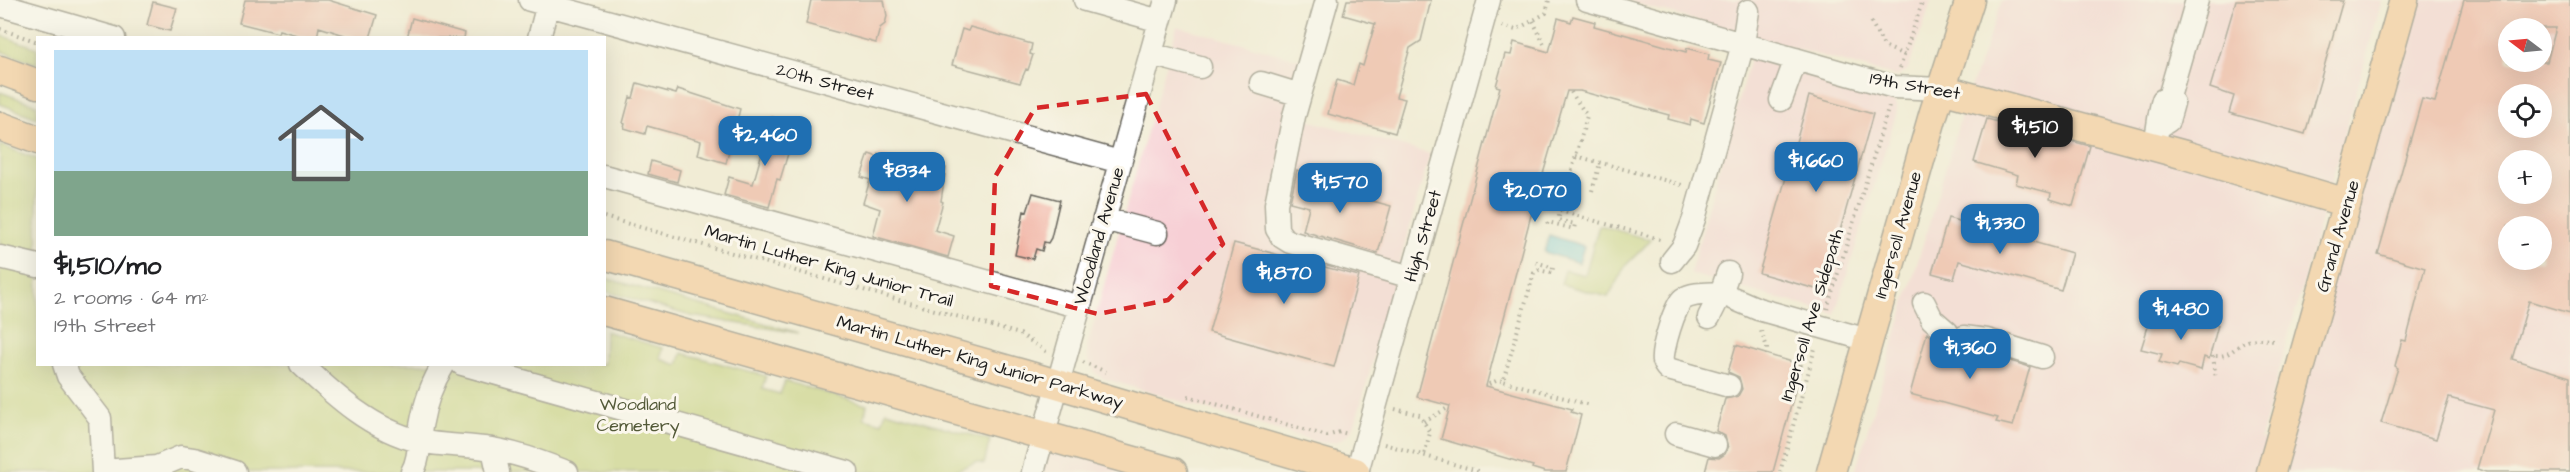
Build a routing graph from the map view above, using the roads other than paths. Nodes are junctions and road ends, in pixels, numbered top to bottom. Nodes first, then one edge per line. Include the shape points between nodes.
1 (1087, 0) edge
2 (1327, 0) edge
3 (1587, 0) edge
4 (1970, 0) edge
5 (2196, 0) edge
6 (2404, 0) edge
7 (542, 2) edge
8 (0, 5) edge
9 (1642, 8) edge
10 (1163, 10) edge
11 (1486, 10) edge
12 (1748, 11) dead end
13 (107, 36) edge
14 (539, 36) edge
15 (1743, 44) junction
16 (1151, 54) junction
17 (1796, 59) junction
18 (1200, 67) dead end
19 (0, 70) edge
20 (36, 83) edge
21 (1261, 83) dead end
22 (1941, 89) junction
23 (1300, 94) junction
24 (1780, 100) dead end
25 (0, 126) edge
26 (2157, 136) junction
27 (36, 139) edge
28 (1120, 162) junction
29 (606, 177) edge
30 (2347, 203) junction
31 (1104, 219) junction
32 (1157, 233) dead end
33 (1669, 251) road end
34 (606, 256) edge
35 (0, 257) edge
36 (36, 266) edge
37 (1411, 277) junction
38 (1724, 283) junction
39 (1924, 303) dead end
40 (1080, 307) junction
41 (606, 312) edge
42 (1709, 317) dead end
43 (1868, 340) junction
44 (2042, 357) dead end
45 (65, 366) edge
46 (303, 366) edge
47 (443, 366) edge
48 (469, 366) edge
49 (1058, 384) junction
50 (1729, 386) dead end
51 (1044, 434) junction
52 (1676, 434) dead end
53 (419, 441) junction
54 (1715, 445) dead end
55 (493, 449) junction
56 (103, 471) edge
57 (235, 472) edge
58 (412, 472) edge
59 (498, 472) edge
60 (567, 472) edge
61 (848, 472) edge
62 (1033, 472) edge
63 (1173, 472) edge
64 (1356, 472) edge
65 (1830, 472) edge
66 (2271, 472) edge

1 - 10 street
2 - 23 street
3 - 9 street, 19th Street
4 - 22 main road, Ingersoll Avenue
5 - 26 street via 2169,96 2173,102 2168,121
6 - 30 main road, Grand Avenue
7 - 14 street
7 - 28 street, 20th Street
8 - 13 street
9 - 15 street, 19th Street
10 - 16 street, Woodland Avenue
11 - 37 street, High Street
12 - 15 street
15 - 17 street, 19th Street
15 - 33 street via 1684,216 1684,246
16 - 18 street
16 - 28 street, Woodland Avenue
17 - 22 street, 19th Street via 1894,87
17 - 24 street
19 - 20 main road
21 - 23 street
22 - 26 main road, 19th Street
22 - 43 main road, Ingersoll Avenue
23 - 37 street via 1276,204 1275,217 1282,237
25 - 27 main road
26 - 30 main road, 19th Street
28 - 31 street, Woodland Avenue
29 - 40 street
30 - 66 main road, Grand Avenue
31 - 32 street
31 - 40 street, Woodland Avenue
34 - 49 main road, Martin Luther King Junior Parkway
35 - 36 street
37 - 64 street, High Street
38 - 42 street
38 - 43 street via 1758,309
38 - 50 street via 1682,299 1663,363 1668,369
39 - 44 street via 1932,319 1955,335
40 - 49 street, Woodland Avenue
41 - 51 main road
43 - 65 main road, Ingersoll Avenue
45 - 56 street via 100,418
46 - 53 street via 366,418
47 - 53 street via 426,401
48 - 61 street
49 - 51 street, Woodland Avenue
49 - 64 main road, Martin Luther King Junior Parkway
51 - 62 street, Woodland Avenue
51 - 63 main road
52 - 54 street
53 - 55 street
53 - 58 street
55 - 59 street
55 - 60 street
56 - 57 street via 157,467 182,457

